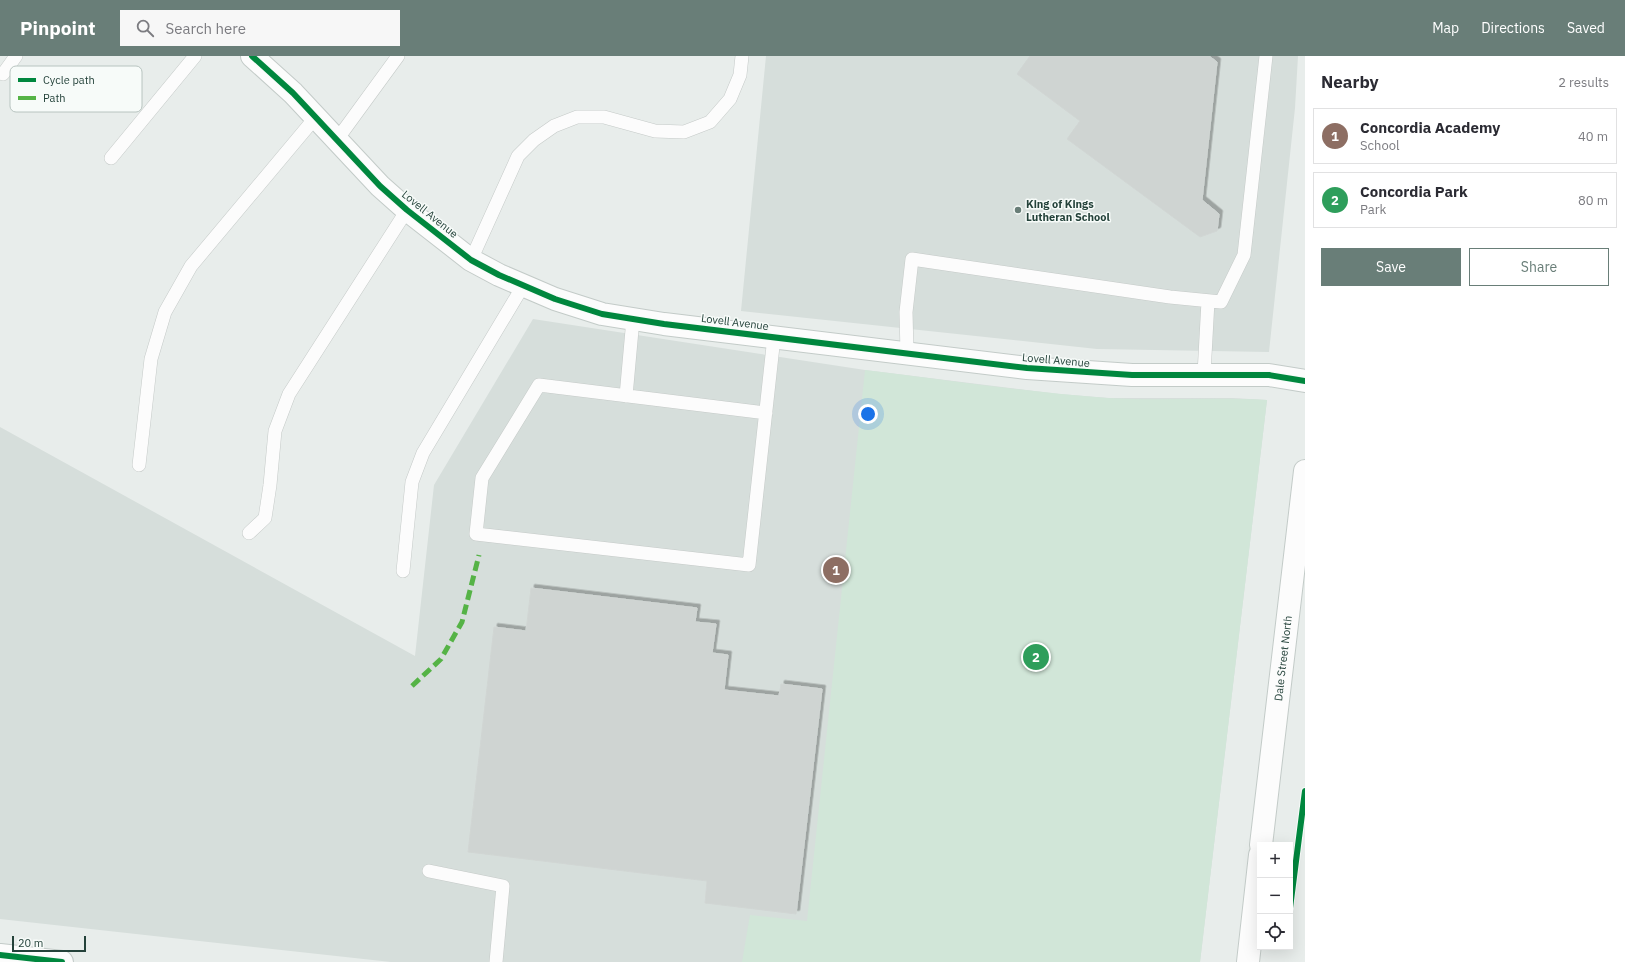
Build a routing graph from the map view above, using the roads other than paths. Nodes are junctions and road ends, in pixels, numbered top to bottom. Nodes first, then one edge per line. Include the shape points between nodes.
1 (16, 56) edge
2 (195, 56) edge
3 (252, 56) edge
4 (398, 56) edge
5 (742, 56) edge
6 (1266, 56) edge
7 (3, 74) dead end
8 (315, 118) junction
9 (336, 141) junction
10 (110, 158) dead end
11 (407, 210) junction
12 (471, 260) junction
13 (523, 286) junction
14 (1208, 301) junction
15 (633, 319) junction
16 (774, 337) junction
17 (906, 353) junction
18 (1204, 374) junction
19 (1305, 380) edge
20 (626, 396) junction
21 (766, 413) junction
22 (139, 465) dead end
23 (1305, 471) edge
24 (249, 533) dead end
25 (403, 571) dead end
26 (1261, 842) edge
27 (429, 871) dead end
28 (1257, 878) edge
29 (0, 955) edge
30 (62, 962) edge
31 (496, 962) edge
32 (1248, 962) edge

1 - 7 lane
2 - 10 lane
3 - 8 street, Lovell Avenue
4 - 9 lane
5 - 12 lane via 740,75 730,99 710,122 684,132 654,131 604,117 577,117 554,126 534,140 518,156
6 - 14 lane via 1244,255 1221,302
8 - 9 street, Lovell Avenue
8 - 22 lane via 191,266 165,312 151,359
9 - 11 street, Lovell Avenue
11 - 12 street, Lovell Avenue
11 - 24 lane via 289,394 274,431 265,518
12 - 13 street, Lovell Avenue
13 - 15 street, Lovell Avenue via 602,314
13 - 25 lane via 423,454 412,482
14 - 17 lane via 912,259 906,312
14 - 18 lane
15 - 16 street, Lovell Avenue
15 - 20 lane
16 - 17 street, Lovell Avenue
16 - 21 lane
17 - 18 street, Lovell Avenue via 1085,373
18 - 19 street, Lovell Avenue via 1269,375
20 - 21 lane
20 - 21 lane via 539,385 482,478 476,534 749,566
23 - 26 street, Dale Street North
27 - 31 lane via 503,886
28 - 32 street
29 - 30 street

